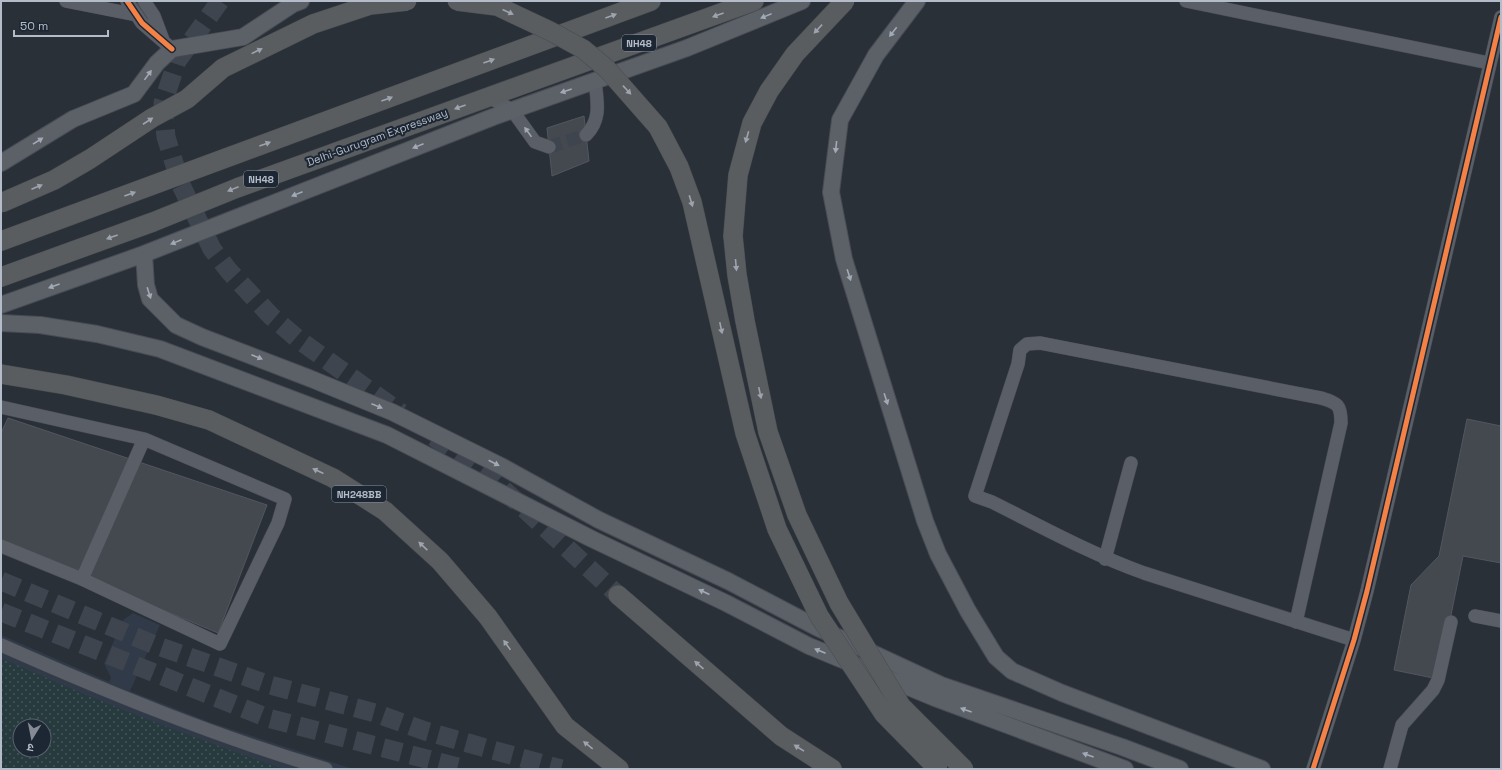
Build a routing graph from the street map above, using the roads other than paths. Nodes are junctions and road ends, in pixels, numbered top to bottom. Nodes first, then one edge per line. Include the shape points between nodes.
1 (66, 1) edge
2 (127, 1) edge
3 (144, 1) edge
4 (301, 1) edge
5 (407, 1) edge
6 (457, 1) edge
7 (651, 1) edge
8 (754, 1) edge
9 (802, 1) edge
10 (845, 1) edge
11 (917, 1) edge
12 (1186, 1) edge
13 (137, 15) junction
14 (1501, 17) edge
15 (168, 45) junction
16 (1489, 63) junction
17 (595, 81) junction
18 (490, 97) junction
19 (512, 110) junction
20 (586, 135) tunnel mouth
21 (549, 147) dead end
22 (1, 163) edge
23 (1, 202) edge
24 (1, 241) edge
25 (144, 254) junction
26 (1, 277) edge
27 (1, 305) edge
28 (1, 323) edge
29 (1, 374) edge
30 (1, 407) edge
31 (144, 439) junction
32 (1131, 463) dead end
33 (1, 546) edge
34 (1105, 558) junction
35 (82, 579) junction
36 (618, 595) tunnel mouth
37 (1475, 616) dead end
38 (1501, 621) edge
39 (1296, 622) junction
40 (1451, 622) dead end
41 (1354, 640) junction
42 (1, 645) edge
43 (326, 769) edge
44 (619, 769) edge
45 (832, 769) edge
46 (938, 769) edge
47 (964, 769) edge
48 (1125, 769) edge
49 (1180, 769) edge
50 (1262, 769) edge
51 (1313, 769) edge
52 (1390, 769) edge

1 - 13 street
2 - 13 street
3 - 15 street
4 - 15 main road via 243,37
23 -> 5 highway, bridge via 54,180 187,99 224,68 258,51 313,24 370,5
6 -> 46 highway, bridge via 496,6 583,49 607,69 658,127 679,167 692,202 745,433 778,530 819,616 884,714
24 -> 7 highway
8 -> 18 highway, Delhi-Gurugram Expressway / NH48
9 -> 17 main road via 687,48
10 -> 47 highway, bridge via 795,54 769,91 752,123 738,175 734,236 744,321 768,432 797,515 839,603 901,706
11 -> 50 main road via 876,55 840,120 832,192 844,260 925,521 938,554 996,657 1012,671 1062,693
12 - 16 street
13 - 15 street via 142,23
14 - 16 street
22 -> 15 main road via 73,119 134,94
16 - 41 street
17 -> 19 main road
17 - 20 street via 598,114 594,126
18 - 19 street
18 -> 26 highway, Delhi-Gurugram Expressway / NH48
21 -> 19 street via 535,142
19 -> 25 main road
25 -> 27 main road
25 -> 49 main road via 146,285 150,299 176,325 392,412 501,466 599,520 728,581 816,627 941,685
48 -> 28 main road via 934,698 809,646 387,435 160,349 97,334 40,325
44 -> 29 highway, NH248BB via 565,726 488,617 440,561 385,511 333,478 209,420 148,403
30 - 31 street
31 - 35 street
31 - 35 street via 285,499 278,523 220,644
32 - 34 street
33 - 35 street
34 - 39 street
34 - 39 street via 975,496 1018,364 1020,350 1027,344 1040,343 1334,402 1341,410 1341,423
45 -> 36 highway via 781,736
37 - 38 street
39 - 41 street
40 - 52 street via 1438,680 1433,690 1402,725
41 - 51 street
42 - 43 street via 173,717

